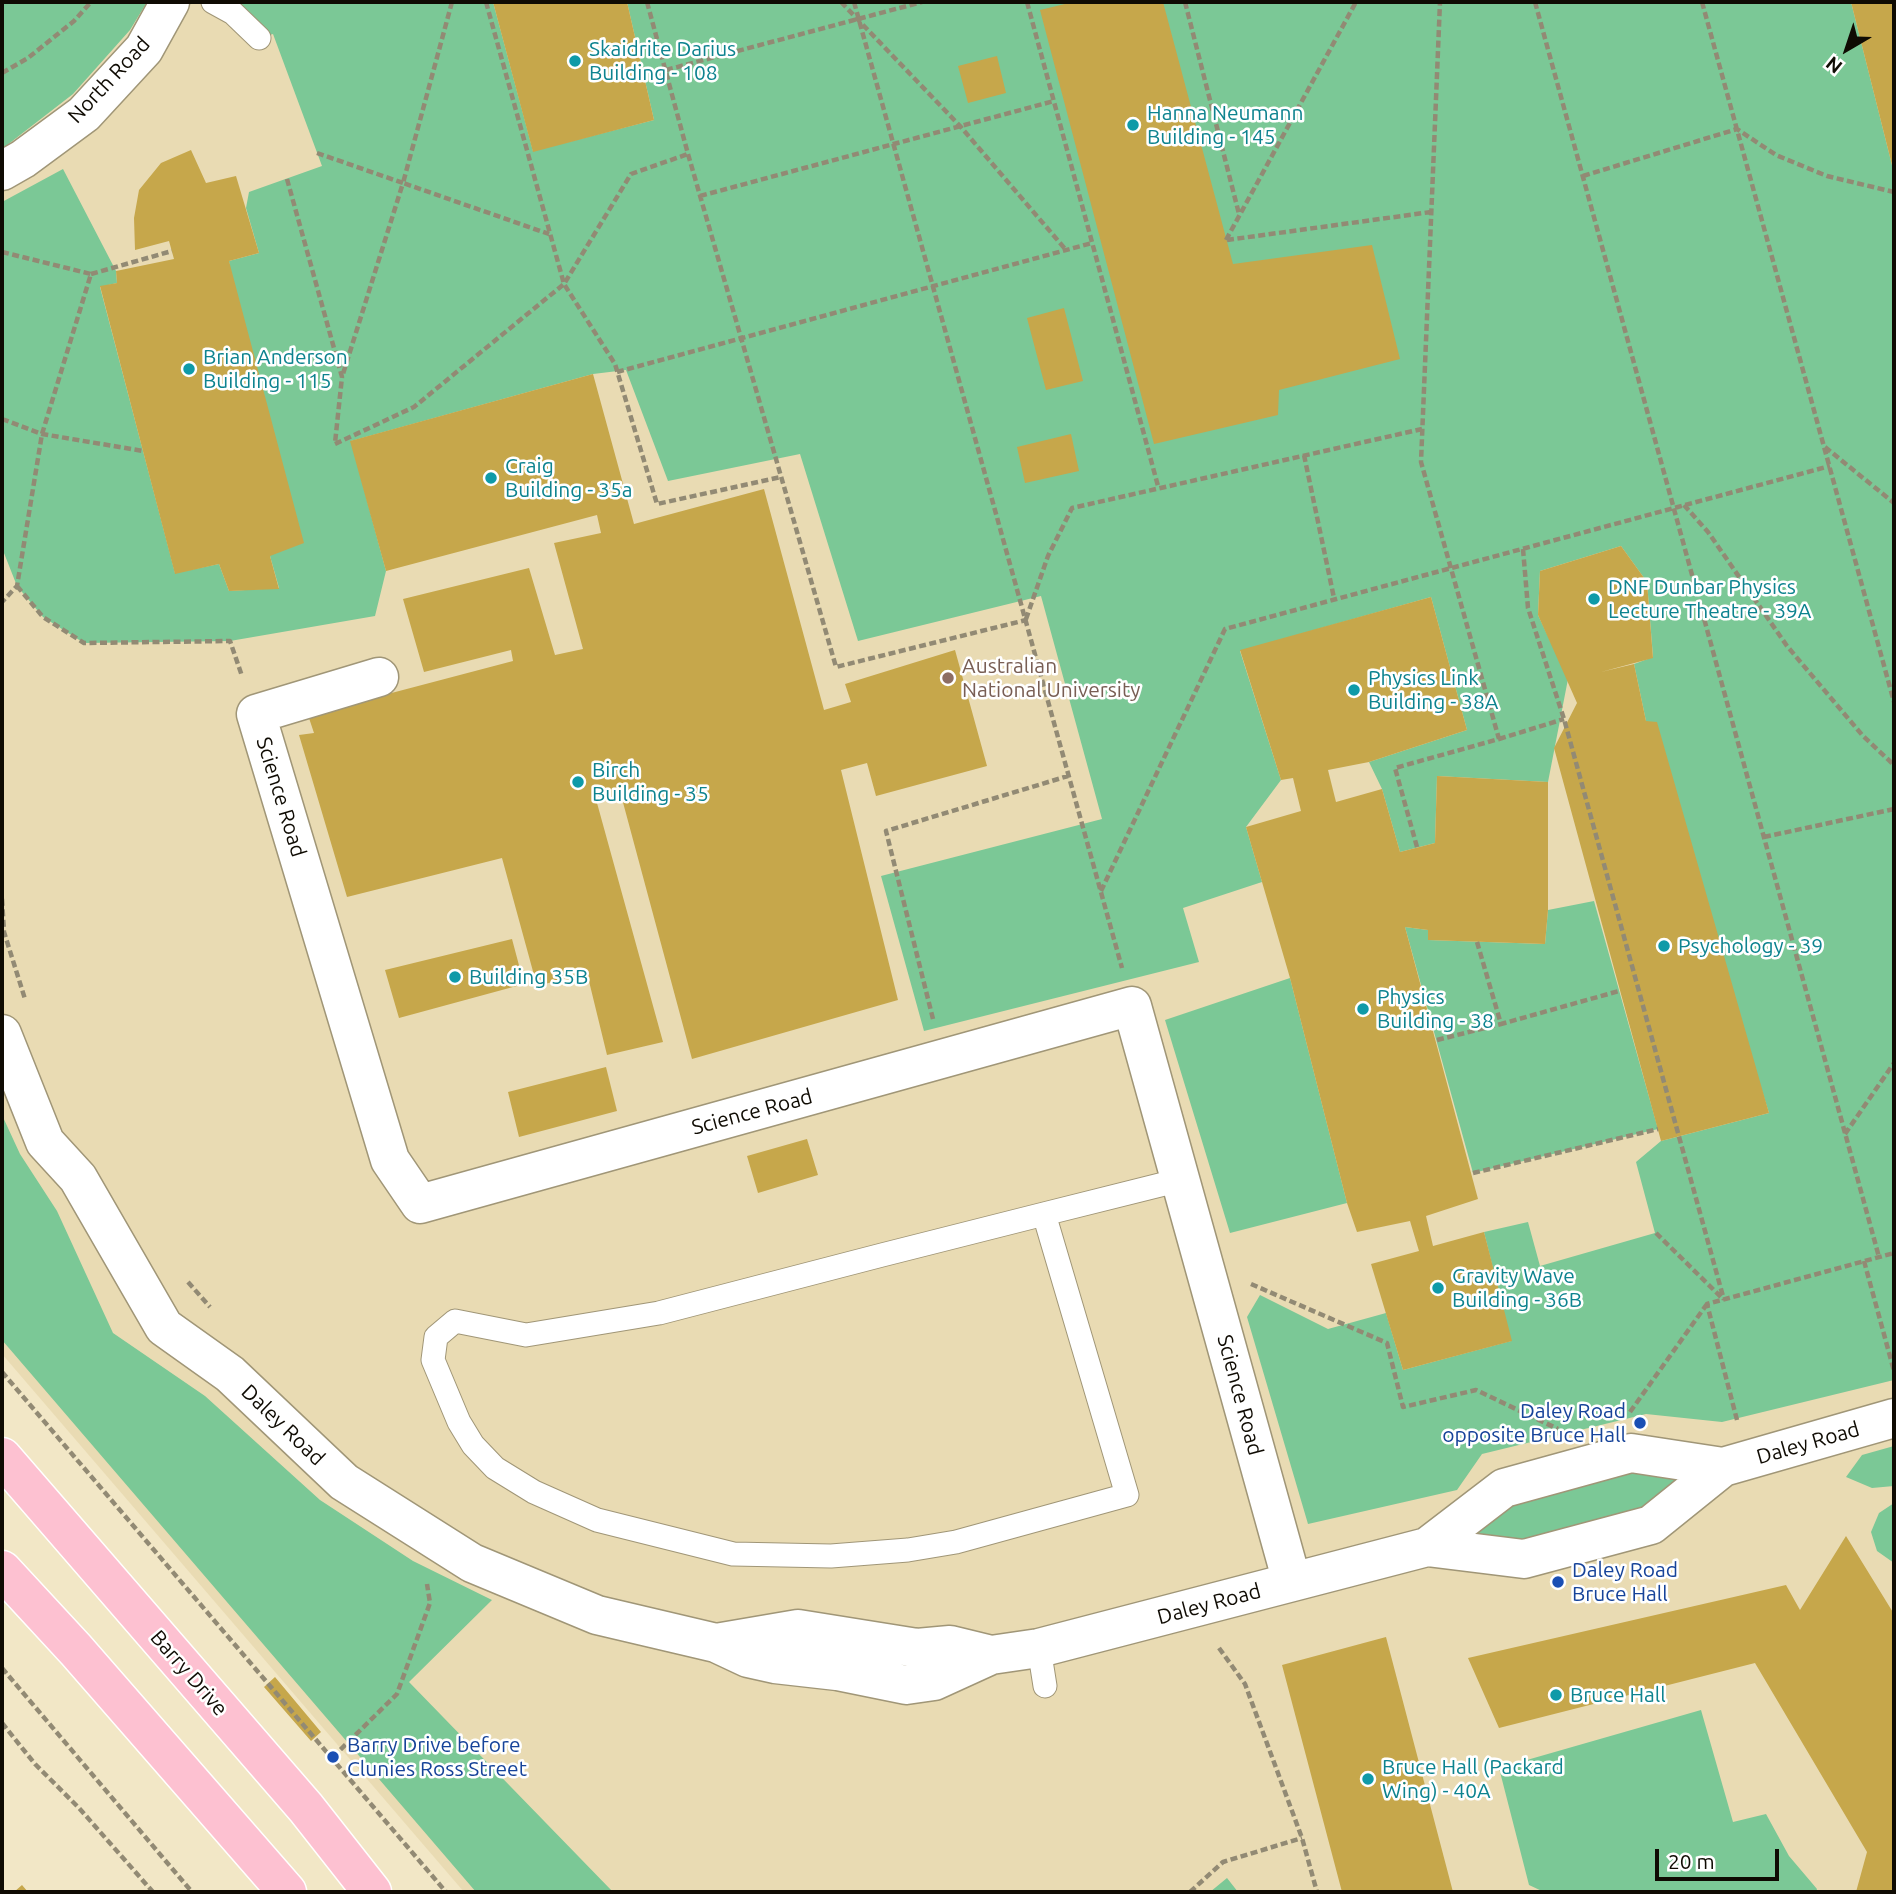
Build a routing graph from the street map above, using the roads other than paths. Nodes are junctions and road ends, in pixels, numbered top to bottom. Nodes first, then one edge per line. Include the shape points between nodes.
1 (170, 2) edge
2 (213, 2) edge
3 (259, 38) dead end
4 (2, 171) edge
5 (379, 677) dead end
6 (15, 1021) edge
7 (1180, 1180) junction
8 (1044, 1214) junction
9 (1894, 1418) edge
10 (2, 1457) edge
11 (1723, 1467) junction
12 (1427, 1547) junction
13 (2, 1570) edge
14 (1292, 1582) junction
15 (1039, 1648) junction
16 (1045, 1686) dead end
17 (287, 1892) edge
18 (372, 1892) edge

1 - 4 street, North Road via 144,49 84,114
2 - 3 lane via 233,13
5 - 7 street, Science Road via 256,714 390,1160 420,1204 1132,1006
6 - 15 street, Daley Road via 45,1142 78,1178 164,1327 230,1374 344,1482 472,1563 597,1615 716,1643 798,1629 991,1655
7 - 8 lane
7 - 14 street, Science Road
8 - 8 lane via 659,1313 526,1335 455,1321 436,1337 433,1360 472,1445 495,1468 534,1492 597,1520 733,1554 831,1556 956,1542 1128,1495
9 - 11 street, Daley Road
10 - 18 main road, Barry Drive via 306,1808
11 - 12 street, Daley Road via 1651,1525 1555,1552 1524,1559
11 - 12 street, Daley Road via 1631,1453 1504,1488
12 - 14 street, Daley Road
13 - 17 main road
14 - 15 street, Daley Road
15 - 16 lane

